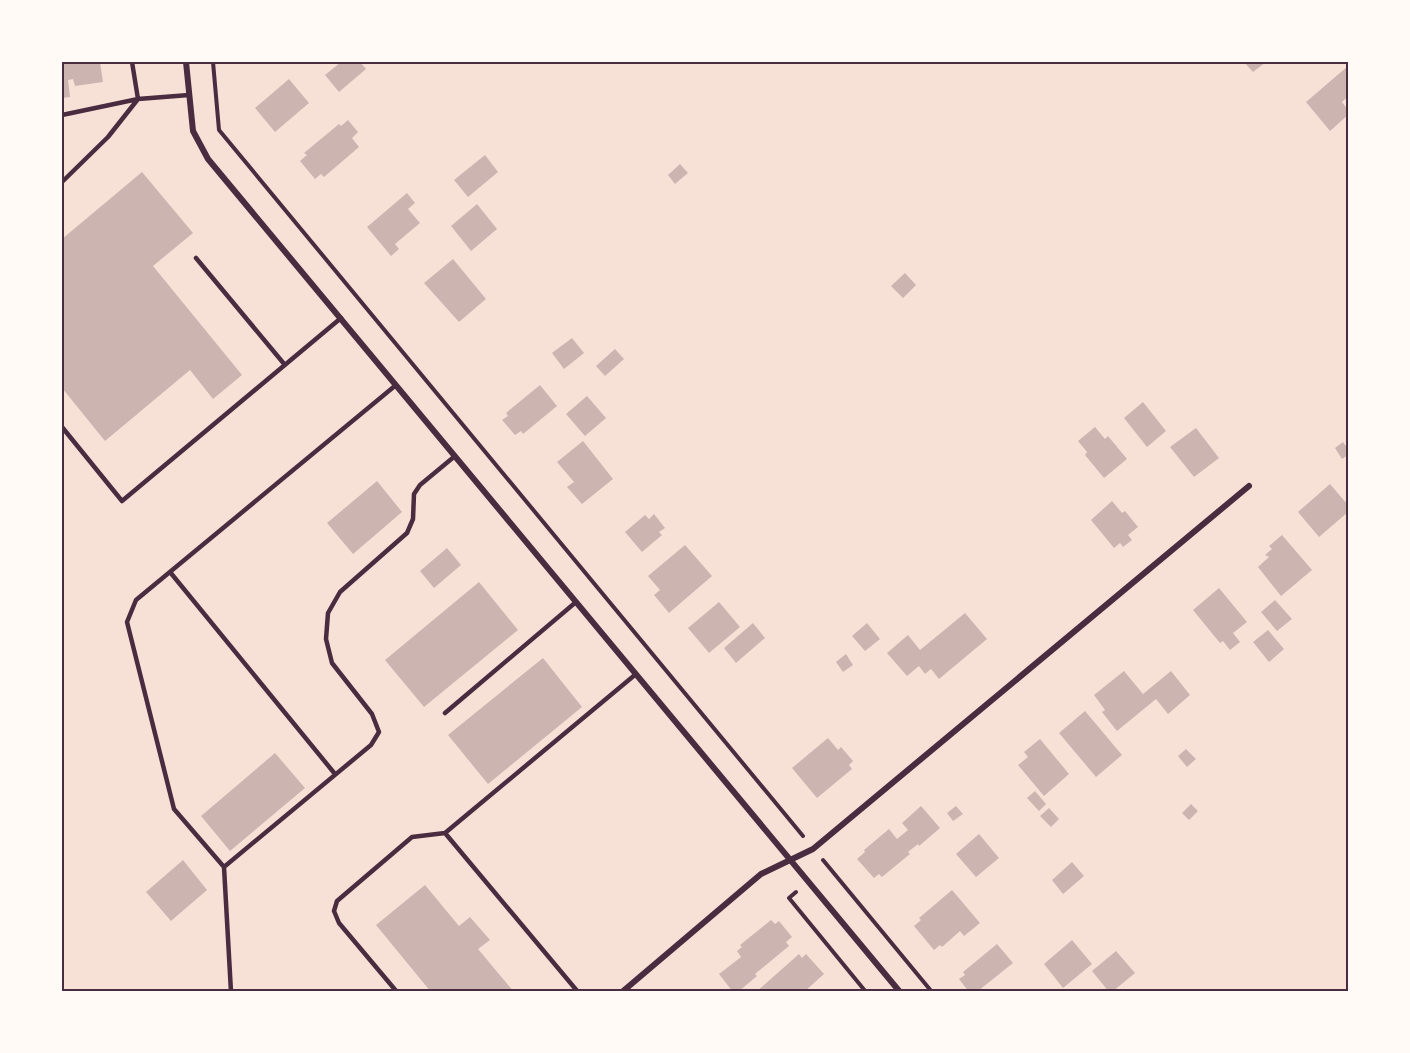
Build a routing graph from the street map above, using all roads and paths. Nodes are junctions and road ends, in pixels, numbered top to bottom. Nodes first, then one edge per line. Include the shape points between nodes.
1 (132, 62) edge
2 (186, 62) edge
3 (213, 62) edge
4 (189, 95) junction
5 (138, 99) junction
6 (62, 114) edge
7 (62, 182) edge
8 (196, 258) dead end
9 (342, 318) junction
10 (285, 365) junction
11 (396, 385) junction
12 (62, 427) edge
13 (455, 456) junction
14 (1249, 486) dead end
15 (170, 572) junction
16 (576, 602) junction
17 (636, 674) junction
18 (446, 713) dead end
19 (335, 774) junction
20 (445, 833) junction
21 (813, 849) junction
22 (791, 860) junction
23 (224, 867) junction
24 (231, 992) edge
25 (397, 992) edge
26 (578, 992) edge
27 (622, 992) edge
28 (900, 992) edge
29 (932, 992) edge

1 - 5 lane
2 - 4 street
3 - 21 path via 219,130
4 - 5 lane
4 - 9 street via 193,132 208,159
5 - 6 lane
5 - 7 lane via 108,137
8 - 10 lane
9 - 10 lane
9 - 11 street
10 - 12 lane via 122,501
11 - 13 street
11 - 15 lane
13 - 16 street
13 - 19 lane via 414,494 407,532 340,592 328,613 326,639 332,663 372,714 379,732 371,745
14 - 21 street
15 - 19 lane
15 - 23 lane via 136,600 128,622 174,809
16 - 17 street
16 - 18 lane
17 - 20 lane
17 - 22 street
19 - 23 lane
20 - 25 lane via 412,837 337,901 334,911 339,923
20 - 26 lane
21 - 22 street
21 - 29 path
22 - 27 street via 761,874
22 - 28 street
23 - 24 lane

